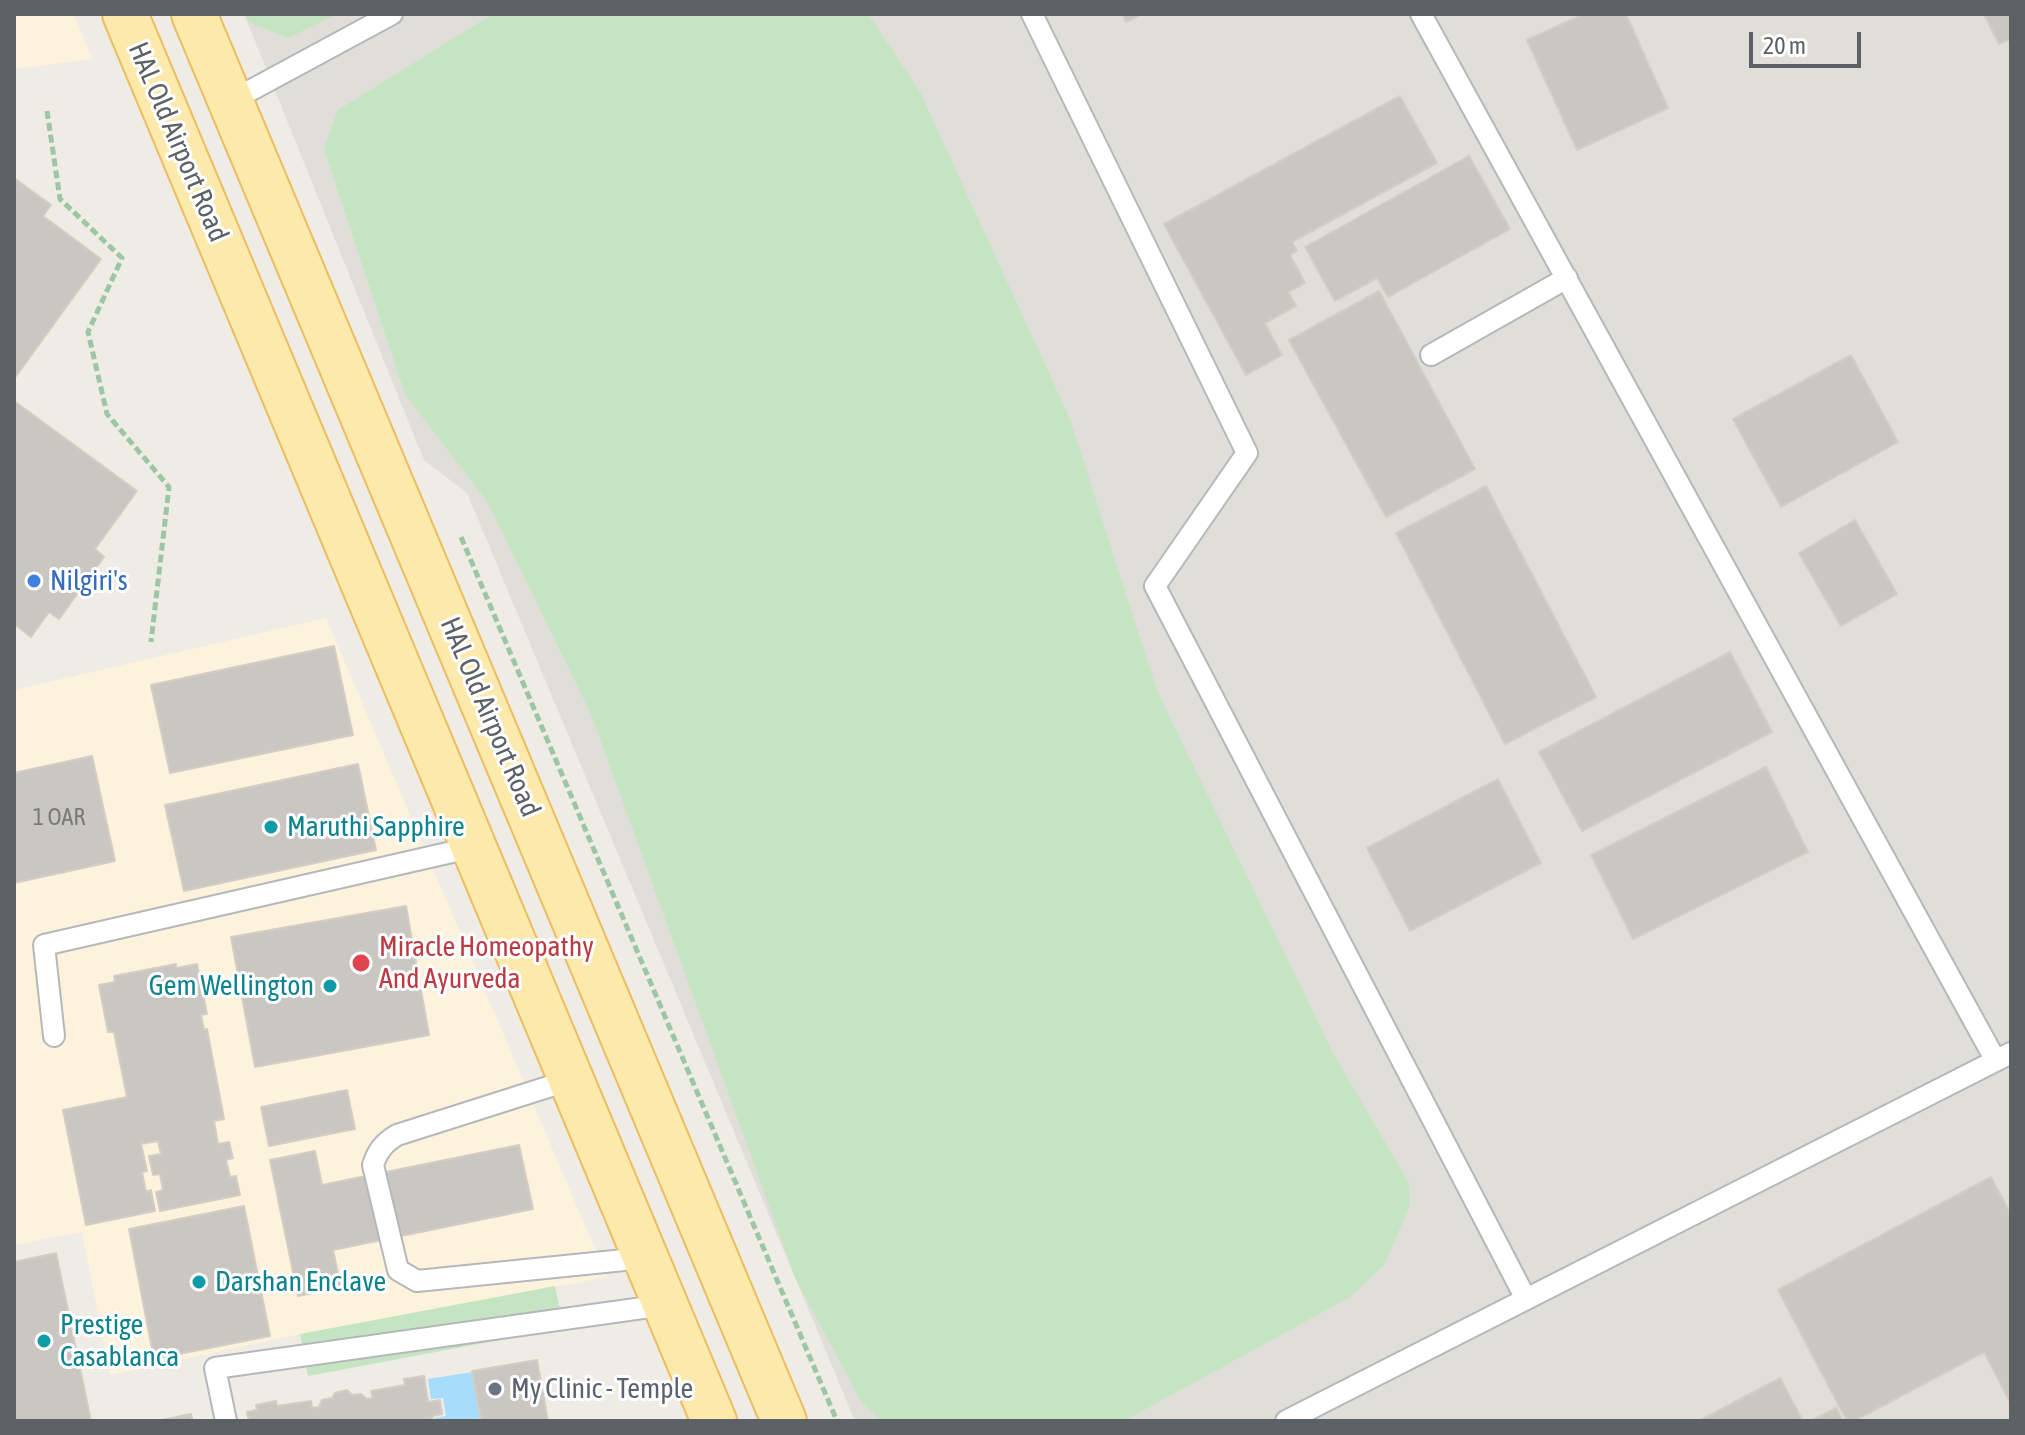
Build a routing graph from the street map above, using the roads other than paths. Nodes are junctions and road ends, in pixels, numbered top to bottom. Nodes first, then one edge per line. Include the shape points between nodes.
1 (125, 14) edge
2 (194, 14) edge
3 (392, 14) edge
4 (1032, 14) edge
5 (1421, 14) edge
6 (231, 101) junction
7 (1567, 278) junction
8 (1431, 355) dead end
9 (474, 847) junction
10 (54, 1036) dead end
11 (2004, 1057) edge
12 (570, 1080) junction
13 (644, 1258) junction
14 (1526, 1299) junction
15 (664, 1305) junction
16 (226, 1421) edge
17 (714, 1421) edge
18 (784, 1421) edge
19 (1286, 1421) edge

1 - 9 main road, HAL Old Airport Road
2 - 6 main road, HAL Old Airport Road
3 - 6 lane
4 - 14 lane via 1247,453 1155,586
5 - 7 lane
6 - 18 main road, HAL Old Airport Road
7 - 8 lane
7 - 11 lane
9 - 10 lane via 44,945
9 - 12 main road, HAL Old Airport Road
11 - 14 lane
12 - 13 main road, HAL Old Airport Road
12 - 13 lane via 385,1143 373,1165 398,1270 417,1281
13 - 15 main road, HAL Old Airport Road
14 - 19 lane
15 - 16 lane via 215,1368
15 - 17 main road, HAL Old Airport Road

